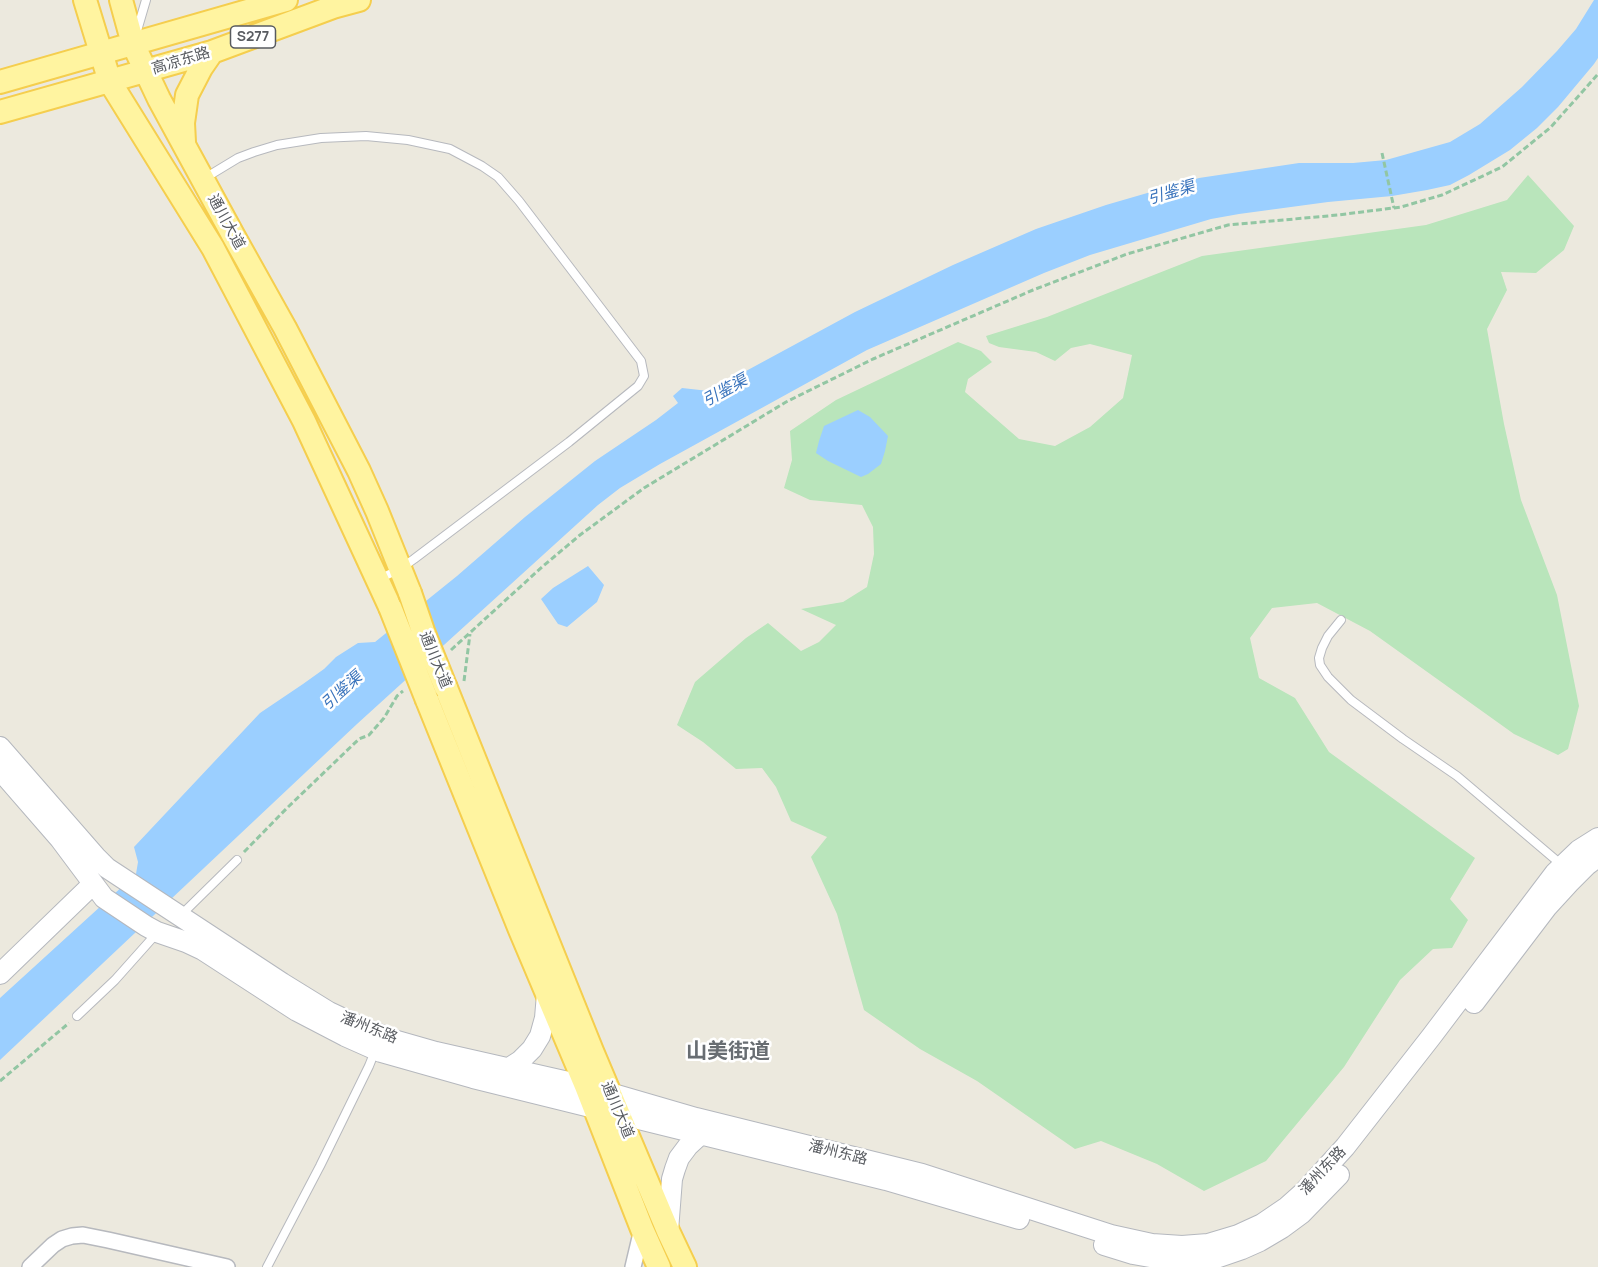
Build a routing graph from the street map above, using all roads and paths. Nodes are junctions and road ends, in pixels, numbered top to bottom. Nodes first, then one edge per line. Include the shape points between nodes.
1 (86, 0) edge
2 (121, 0) edge
3 (146, 0) edge
4 (286, 0) edge
5 (359, 0) edge
6 (332, 4) edge
7 (134, 44) junction
8 (212, 52) junction
9 (101, 53) junction
10 (146, 71) junction
11 (1598, 74) edge
12 (0, 82) edge
13 (110, 82) junction
14 (0, 112) edge
15 (184, 147) junction
16 (1382, 153) dead end
17 (203, 180) junction
18 (1394, 208) junction
19 (400, 569) junction
20 (378, 580) junction
21 (1341, 620) dead end
22 (470, 633) junction
23 (446, 654) dead end
24 (455, 687) junction
25 (405, 689) dead end
26 (0, 747) edge
27 (0, 770) edge
28 (1598, 838) edge
29 (1598, 857) edge
30 (237, 860) joint
31 (1569, 871) junction
32 (99, 891) junction
33 (174, 913) junction
34 (152, 929) junction
35 (0, 974) edge
36 (547, 994) junction
37 (77, 1016) joint
38 (377, 1042) junction
39 (509, 1068) junction
40 (0, 1081) edge
41 (586, 1086) junction
42 (603, 1102) junction
43 (619, 1115) junction
44 (701, 1134) junction
45 (642, 1229) junction
46 (668, 1231) junction
47 (30, 1267) edge
48 (227, 1267) edge
49 (267, 1267) edge
50 (633, 1267) edge
51 (659, 1267) edge
52 (685, 1267) edge

1 - 9 main road, 通川大道
2 - 7 main road, 通川大道
3 - 7 lane
4 - 7 main road, 高凉东路 / S277
5 - 6 main road, 高凉东路 / S277
6 - 8 main road, 高凉东路 / S277
7 - 9 main road, 高凉东路 / S277
7 - 10 main road, 通川大道
8 - 10 main road, 高凉东路 / S277
8 - 15 main road via 187,95
9 - 12 main road, 高凉东路 / S277
9 - 13 main road, 通川大道
10 - 13 main road, 高凉东路 / S277
10 - 15 main road, 通川大道
11 - 18 path via 1551,127 1502,167 1442,195
13 - 14 main road, 高凉东路 / S277
13 - 20 main road, 通川大道 via 213,248 304,421
15 - 17 main road, 通川大道
16 - 18 path
17 - 19 main road, 通川大道 via 359,471
17 - 19 lane via 254,152 321,138 366,136 450,149 498,177 641,361 644,376 638,386
18 - 22 path via 1228,225 1127,254 873,359 786,402 644,488 580,535
19 - 20 lane
19 - 24 main road, 通川大道, bridge via 423,631
20 - 36 main road, 通川大道, bridge
21 - 31 lane via 1328,636 1319,658 1328,677 1350,700 1457,776
22 - 23 path
22 - 24 path
24 - 42 main road, 通川大道
25 - 30 path via 375,729 359,739
26 - 33 main road, 潘州东路 via 107,868
27 - 32 main road, 潘州东路
28 - 31 main road, 潘州东路 via 1579,850
29 - 31 main road, 潘州东路
30 - 33 lane
31 - 42 main road, 潘州东路 via 1534,899 1322,1174 1262,1224 1208,1244 1152,1244 1111,1235 922,1174 696,1118
31 - 44 main road, 潘州东路 via 1547,908 1321,1195 1282,1228 1216,1258 1168,1260 1133,1254 886,1180
32 - 34 main road, 潘州东路
32 - 35 main road
33 - 38 main road, 潘州东路
34 - 37 lane via 115,980
34 - 38 main road, 潘州东路 via 203,950 297,1011 345,1036
36 - 39 main road via 540,1036 532,1049
36 - 41 main road, 通川大道
37 - 40 path
38 - 39 main road, 潘州东路
38 - 42 main road, 潘州东路 via 473,1078
38 - 49 lane via 369,1066
39 - 41 main road, 潘州东路
41 - 42 main road, 通川大道
42 - 43 main road, 通川大道
42 - 45 main road, 通川大道
43 - 44 main road, 潘州东路
43 - 46 main road, 通川大道
44 - 46 main road via 679,1158 675,1169
45 - 50 street
45 - 51 main road, 通川大道
46 - 52 main road, 通川大道
47 - 48 street via 62,1239 83,1235

